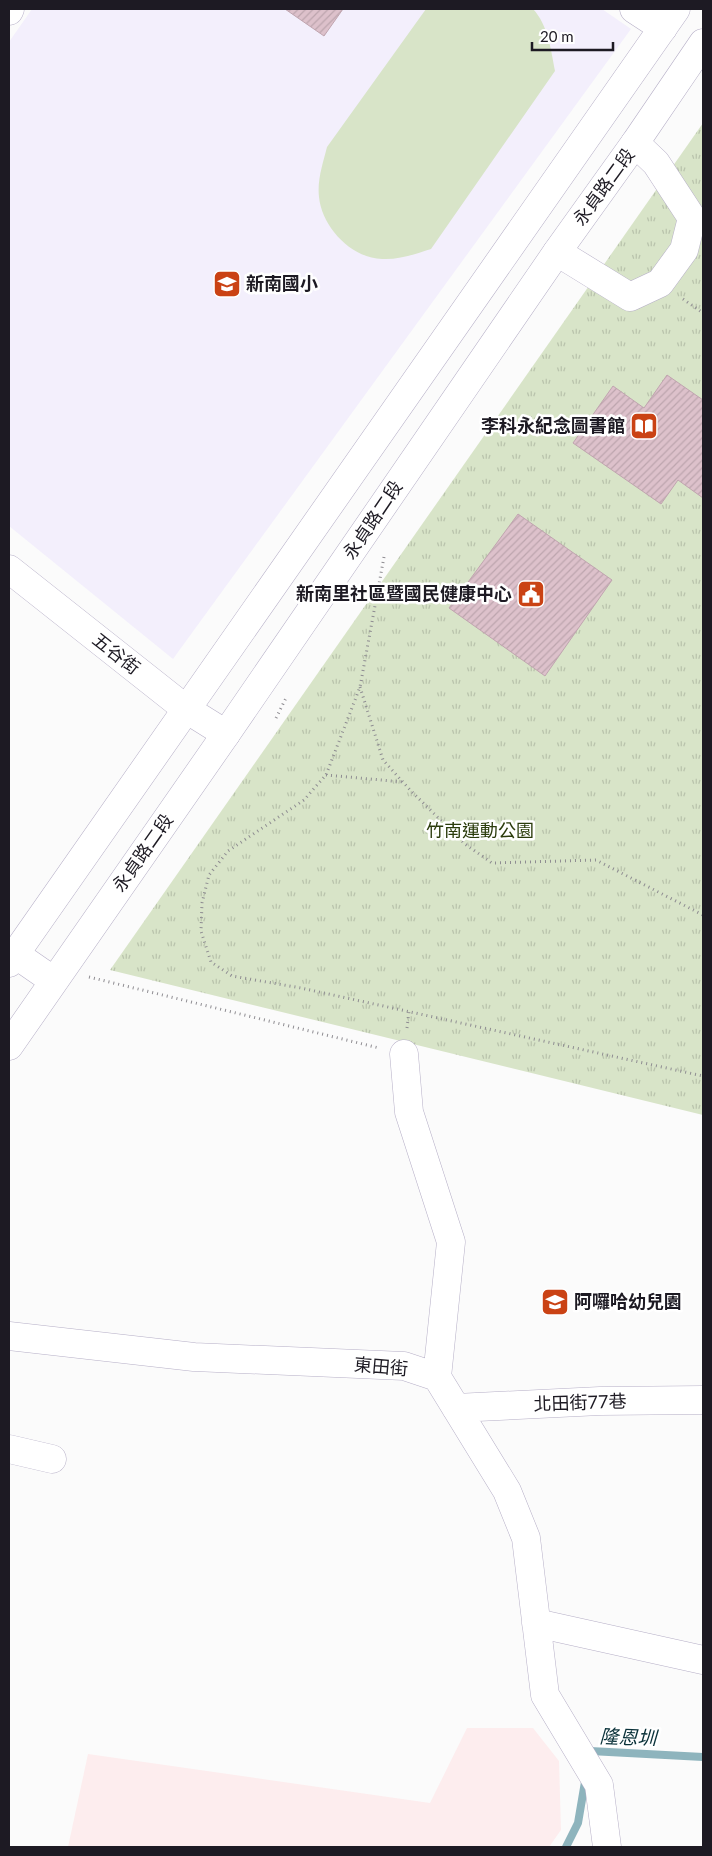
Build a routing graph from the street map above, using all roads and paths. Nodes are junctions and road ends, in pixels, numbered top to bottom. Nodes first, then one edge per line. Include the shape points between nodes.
1 (634, 9) edge
2 (669, 18) edge
3 (703, 43) edge
4 (635, 143) junction
5 (557, 252) junction
6 (384, 557) dead end
7 (9, 569) edge
8 (360, 687) junction
9 (186, 708) junction
10 (226, 734) junction
11 (326, 775) junction
12 (403, 782) junction
13 (703, 915) edge
14 (11, 956) edge
15 (54, 981) junction
16 (9, 1046) edge
17 (404, 1054) joint
18 (703, 1076) edge
19 (9, 1336) edge
20 (437, 1377) junction
21 (703, 1400) edge
22 (456, 1408) junction
23 (9, 1449) edge
24 (52, 1459) dead end
25 (536, 1623) junction
26 (703, 1660) edge
27 (607, 1847) edge

1 - 2 main road
2 - 9 main road
3 - 4 main road, 永貞路二段
4 - 5 main road, 永貞路二段
4 - 5 main road via 656,163 692,218 684,250 660,283 630,297
5 - 10 main road, 永貞路二段
6 - 8 path
7 - 9 main road, 五谷街
8 - 11 path
8 - 12 path via 383,760
9 - 10 main road, 五谷街
9 - 14 main road
10 - 15 main road, 永貞路二段
11 - 12 path
11 - 18 path via 304,800 228,851 210,875 202,903 201,931 211,962 232,976 310,990
12 - 13 path via 465,844 492,863 596,860
14 - 15 main road
15 - 16 main road, 永貞路二段
15 - 17 path via 85,976
17 - 20 main road via 409,1112 451,1242
19 - 20 main road, 東田街 via 194,1357 404,1366
20 - 22 main road
21 - 22 main road, 北田街77巷
22 - 25 main road via 507,1491 526,1538
23 - 24 main road
25 - 26 main road
25 - 27 main road via 545,1695 599,1785

